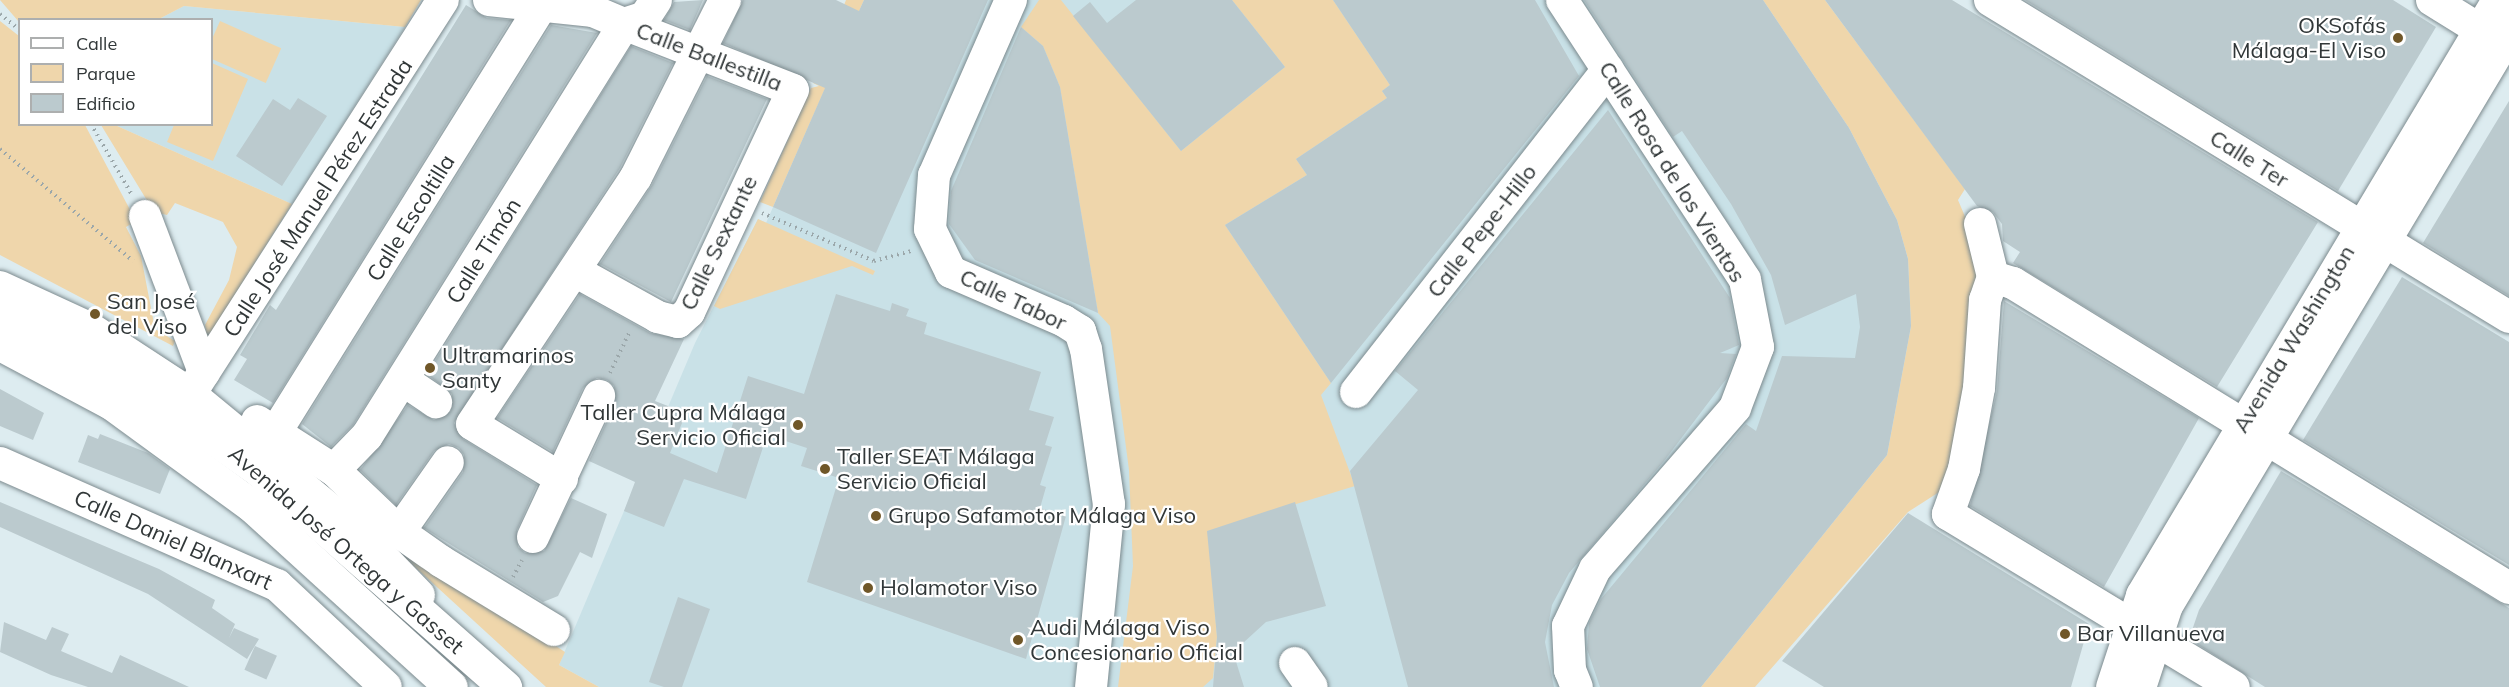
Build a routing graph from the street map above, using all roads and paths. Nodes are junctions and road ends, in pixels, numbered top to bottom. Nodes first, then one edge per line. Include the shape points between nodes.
1 (443, 0) edge
2 (489, 0) edge
3 (656, 0) edge
4 (725, 0) edge
5 (1011, 0) edge
6 (1562, 0) edge
7 (1990, 0) edge
8 (2432, 0) edge
9 (2498, 0) edge
10 (542, 5) junction
11 (0, 14) edge
12 (624, 24) junction
13 (18, 28) edge
14 (2500, 38) edge
15 (700, 52) junction
16 (1608, 70) junction
17 (793, 90) joint
18 (92, 126) edge
19 (0, 150) edge
20 (755, 210) dead end
21 (145, 216) joint
22 (1980, 224) dead end
23 (2371, 234) junction
24 (934, 246) junction
25 (164, 262) junction
26 (575, 271) junction
27 (1993, 278) junction
28 (0, 287) edge
29 (0, 310) edge
30 (2509, 317) edge
31 (632, 328) dead end
32 (0, 344) edge
33 (402, 380) junction
34 (197, 383) junction
35 (603, 388) joint
36 (1356, 392) dead end
37 (436, 402) dead end
38 (277, 430) junction
39 (2252, 432) junction
40 (448, 462) dead end
41 (0, 463) edge
42 (334, 470) junction
43 (562, 479) junction
44 (399, 532) junction
45 (533, 537) dead end
46 (2509, 588) edge
47 (554, 630) dead end
48 (2141, 631) junction
49 (504, 686) edge
50 (386, 687) edge
51 (451, 687) edge
52 (1091, 687) edge
53 (1577, 687) edge
54 (2112, 687) edge
55 (2139, 687) edge
56 (2234, 687) edge

1 - 34 street, Calle José Manuel Pérez Estrada
2 - 10 street, Calle Ballestilla
3 - 12 street via 645,17
4 - 15 street
5 - 24 street, Calle Tabor via 934,175 928,204
6 - 16 street, Calle Rosa de los Vientos
7 - 23 street, Calle Ter
8 - 14 street
9 - 14 main road, Avenida Washington
10 - 12 street, Calle Ballestilla via 594,11
10 - 38 street, Calle Escoltilla
11 - 13 path
12 - 15 street, Calle Ballestilla
12 - 33 street, Calle Timón
14 - 23 main road, Avenida Washington
15 - 17 street, Calle Ballestilla
15 - 26 street via 636,177
16 - 36 street, Calle Pepe-Hillo
16 - 53 street, Calle Rosa de los Vientos via 1745,280 1758,347 1735,408 1596,569 1568,626 1570,670
17 - 26 street, Calle Sextante via 689,312 678,322 658,317
18 - 21 path
19 - 25 path via 132,260
20 - 24 path via 874,261
21 - 25 street
22 - 27 street
23 - 30 street, Calle Ter
23 - 39 main road, Avenida Washington
24 - 52 street, Calle Tabor via 951,272 1080,331 1109,504
25 - 34 street
26 - 43 street via 472,424
27 - 39 street via 2013,283
27 - 48 street via 1964,469 1948,514
28 - 34 street, Avenida José Ortega y Gasset
29 - 49 main road, Avenida José Ortega y Gasset via 130,379 260,471
31 - 35 path
32 - 51 main road, Avenida José Ortega y Gasset via 111,403 251,505
33 - 37 street
33 - 42 street, Calle Timón via 367,436
34 - 38 street
34 - 49 street, Avenida José Ortega y Gasset via 362,536
35 - 43 street
38 - 42 street
39 - 46 street
39 - 48 main road, Avenida Washington
40 - 44 street
41 - 50 street, Calle Daniel Blanxart via 277,585
42 - 44 street
43 - 45 street
44 - 47 street
48 - 54 main road, Avenida Washington
48 - 55 main road, Avenida Washington
48 - 56 street

